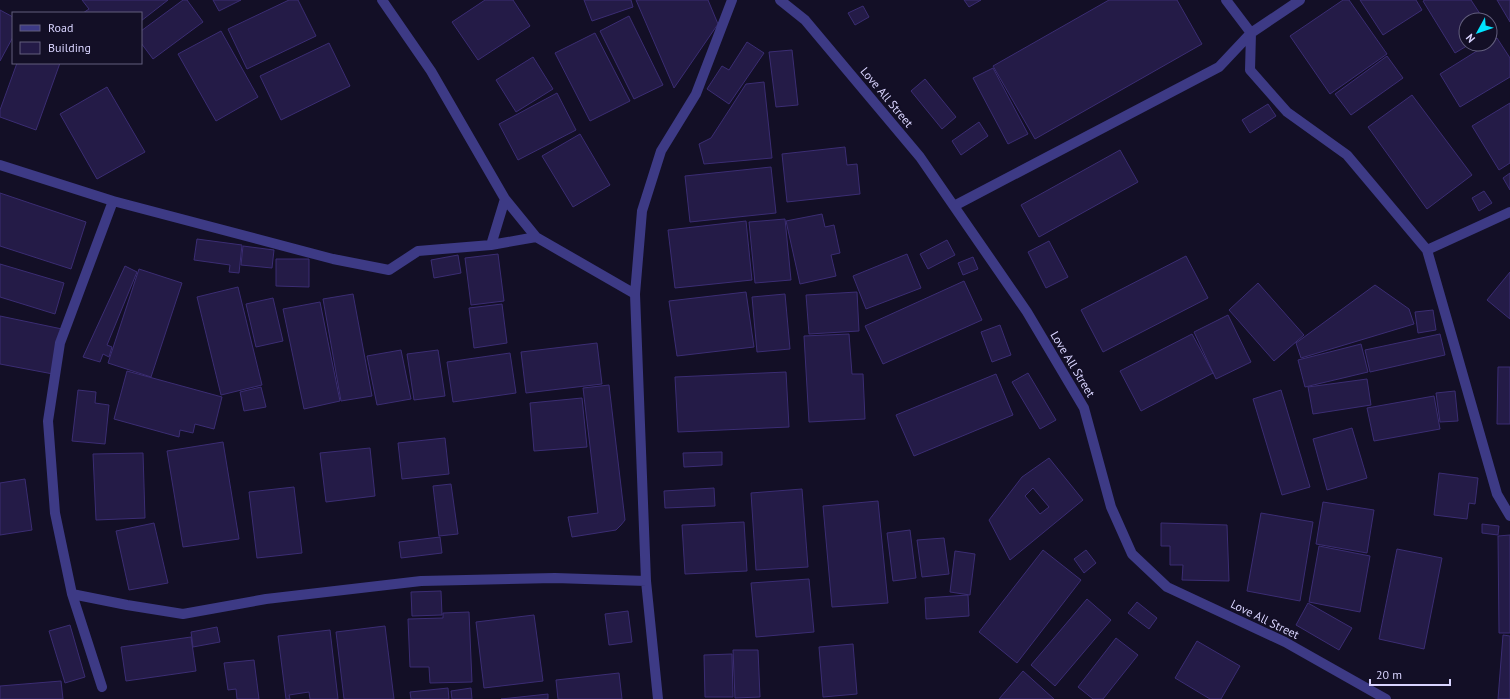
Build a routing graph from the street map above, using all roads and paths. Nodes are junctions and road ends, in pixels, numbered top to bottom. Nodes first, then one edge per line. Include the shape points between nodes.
1 (382, 0) edge
2 (732, 0) edge
3 (780, 0) edge
4 (1226, 0) edge
5 (1300, 0) edge
6 (1251, 33) junction
7 (0, 165) edge
8 (505, 199) junction
9 (113, 201) junction
10 (954, 206) junction
11 (1510, 212) edge
12 (536, 237) junction
13 (491, 245) junction
14 (1427, 250) junction
15 (635, 294) junction
16 (1510, 516) edge
17 (646, 581) junction
18 (72, 594) junction
19 (102, 687) dead end
20 (658, 699) edge
21 (1386, 699) edge

1 - 8 street via 431,71
2 - 15 street via 696,94 661,151 642,211
3 - 10 street, Love All Street via 805,20 920,157
4 - 6 street
5 - 6 street
6 - 10 street via 1218,67
6 - 14 street via 1250,70 1287,112 1346,155
7 - 9 street
8 - 12 street
8 - 13 street
9 - 13 street via 389,270 418,251
9 - 18 street via 60,343 48,421 55,513
10 - 21 street, Love All Street via 1027,312 1084,408 1111,508 1132,554 1167,587 1285,642
11 - 14 street
12 - 13 street
12 - 15 street
14 - 16 street via 1497,494
15 - 17 street
17 - 18 street via 555,578 421,581 266,599 183,614
17 - 20 street
18 - 19 street

